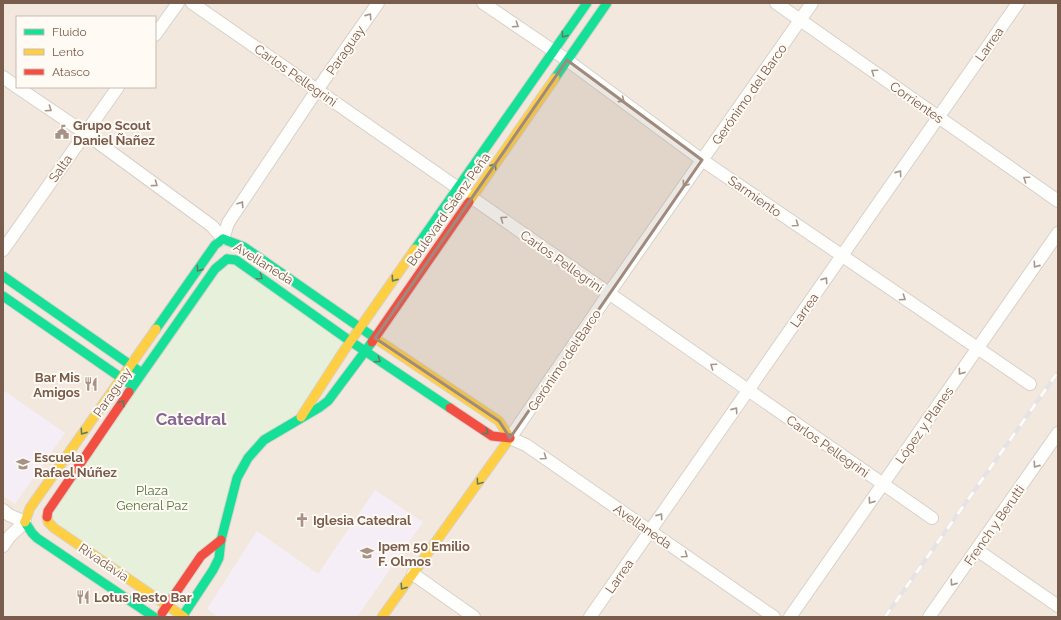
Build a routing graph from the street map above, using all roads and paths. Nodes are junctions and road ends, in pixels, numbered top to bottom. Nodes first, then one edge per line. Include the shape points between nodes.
1 (178, 3) edge
2 (192, 3) edge
3 (378, 3) edge
4 (483, 3) edge
5 (587, 3) edge
6 (607, 3) edge
7 (776, 3) edge
8 (812, 3) edge
9 (1018, 3) edge
10 (800, 20) junction
11 (156, 34) edge
12 (554, 50) junction
13 (567, 60) junction
14 (3, 77) edge
15 (16, 86) edge
16 (18, 88) edge
17 (117, 88) edge
18 (317, 90) junction
19 (938, 118) junction
20 (85, 133) junction
21 (702, 160) junction
22 (458, 188) junction
23 (472, 198) junction
24 (1058, 201) edge
25 (1058, 233) edge
26 (223, 239) junction
27 (3, 250) edge
28 (841, 256) junction
29 (227, 259) junction
30 (3, 276) edge
31 (609, 293) junction
32 (3, 296) edge
33 (360, 327) junction
34 (375, 338) junction
35 (350, 341) junction
36 (977, 348) junction
37 (365, 351) junction
38 (131, 364) junction
39 (142, 373) junction
40 (121, 378) junction
41 (1030, 384) dead end
42 (133, 386) junction
43 (748, 390) junction
44 (300, 418) junction
45 (1058, 433) edge
46 (510, 438) junction
47 (883, 484) junction
48 (3, 510) edge
49 (932, 518) dead end
50 (36, 519) junction
51 (650, 531) junction
52 (221, 540) junction
53 (3, 546) edge
54 (976, 550) junction
55 (413, 574) junction
56 (167, 606) junction
57 (1058, 606) edge
58 (154, 617) edge
59 (158, 617) edge
60 (183, 617) edge
61 (382, 617) edge
62 (474, 617) edge
63 (590, 617) edge
64 (774, 617) edge
65 (790, 617) edge
66 (930, 617) edge

1 - 11 street
2 - 18 street, Carlos Pellegrini
18 -> 3 street, Paraguay
4 -> 12 street, Sarmiento
5 -> 12 main road, Boulevard Sáenz Peña
6 - 13 main road, Boulevard Sáenz Peña
7 - 10 street, Corrientes
8 - 10 street, Gerónimo del Barco
9 - 19 street, Larrea
19 -> 10 street, Corrientes
10 - 21 street, Gerónimo del Barco
12 - 13 street, Sarmiento
12 - 22 main road, Boulevard Sáenz Peña
13 -> 21 street, Sarmiento
23 -> 13 main road, Boulevard Sáenz Peña
14 - 15 street, Avellaneda
16 -> 20 street, Avellaneda
17 - 20 street, Salta
18 - 22 street, Carlos Pellegrini
26 -> 18 street, Paraguay via 228,223
24 -> 19 street, Corrientes
28 -> 19 street, Larrea
20 -> 26 street, Avellaneda via 212,226
20 - 27 street, Salta
21 -> 28 street, Sarmiento
21 -> 31 street, Gerónimo del Barco
22 - 23 street, Carlos Pellegrini
22 -> 33 main road, Boulevard Sáenz Peña
31 -> 23 street, Carlos Pellegrini
23 - 34 main road, Boulevard Sáenz Peña
25 -> 36 street, López y Planes
26 - 29 main road
26 - 33 main road, Avellaneda via 244,247
26 -> 38 main road, Paraguay via 215,245
28 -> 36 street, Sarmiento
43 -> 28 street, Larrea
29 -> 35 main road, Avellaneda via 236,260
29 - 39 main road, Paraguay via 215,269
30 - 38 main road
43 -> 31 street, Carlos Pellegrini
31 - 46 street, Gerónimo del Barco
32 - 40 main road
33 - 34 main road, Avellaneda
33 - 35 main road, Boulevard Sáenz Peña
34 - 37 main road, Boulevard Sáenz Peña
34 - 46 main road, Avellaneda via 499,421
35 - 37 main road, Avellaneda
35 - 44 main road, Boulevard Sáenz Peña
36 - 41 street, Sarmiento
36 -> 47 street, López y Planes
37 - 44 main road, Boulevard Sáenz Peña via 328,401
37 -> 46 main road, Avellaneda via 492,436
38 - 39 main road
38 - 40 main road, Paraguay
39 - 42 main road, Paraguay
40 - 42 main road
40 -> 50 main road, Paraguay via 30,508
50 -> 42 main road, Paraguay via 48,511
43 - 47 street, Carlos Pellegrini
51 -> 43 street, Larrea
44 - 52 main road, Boulevard Sáenz Peña via 264,440 248,458 237,478
45 -> 54 street, French y Berutti
46 -> 51 street, Avellaneda via 526,444
46 -> 55 main road, Gerónimo del Barco
47 - 49 street, Carlos Pellegrini
47 -> 65 street, López y Planes
48 - 50 street, Rivadavia via 9,515
50 - 53 street, Paraguay via 10,536
50 - 56 main road, Rivadavia via 48,522
50 - 58 main road, Rivadavia via 32,533 37,538
51 - 63 street, Larrea
51 -> 64 street, Avellaneda
52 - 56 main road via 202,556
52 - 60 main road, Boulevard Sáenz Peña via 219,558
54 - 57 street
54 -> 66 street, French y Berutti
55 -> 61 main road, Gerónimo del Barco
55 - 62 street
56 - 59 main road
56 - 60 main road, Rivadavia

